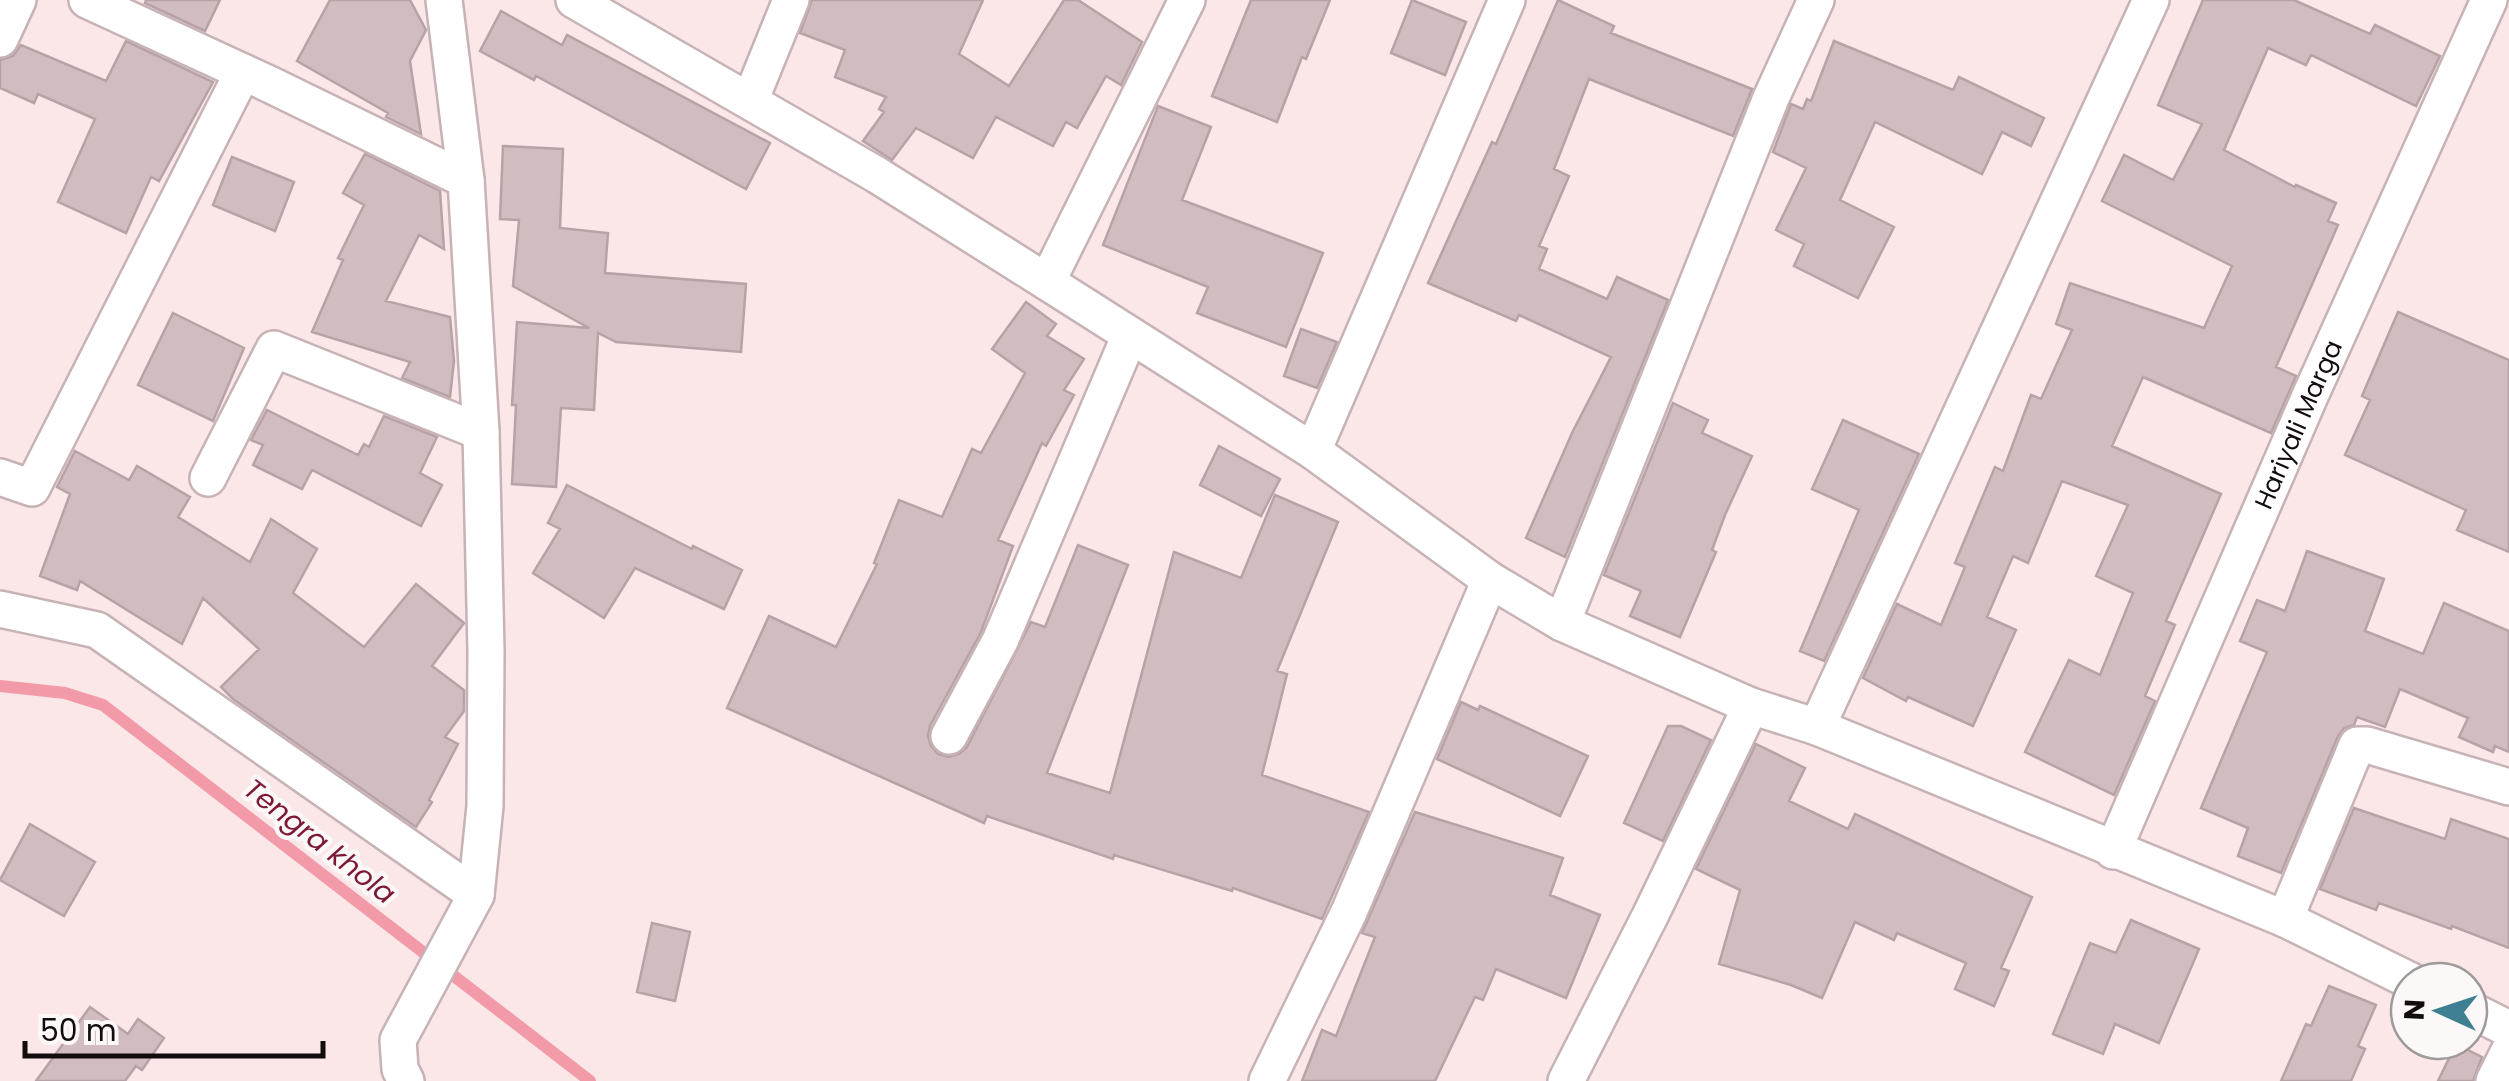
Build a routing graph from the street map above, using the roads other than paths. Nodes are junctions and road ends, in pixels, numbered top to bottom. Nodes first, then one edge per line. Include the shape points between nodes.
1 (18, 0) edge
2 (86, 0) edge
3 (444, 0) edge
4 (790, 0) edge
5 (1186, 0) edge
6 (1507, 0) edge
7 (1816, 0) edge
8 (2151, 0) edge
9 (2489, 0) edge
10 (583, 2) edge
11 (0, 39) edge
12 (243, 72) junction
13 (750, 102) junction
14 (466, 180) junction
15 (1046, 282) junction
16 (1130, 334) junction
17 (480, 432) junction
18 (1313, 451) junction
19 (0, 477) edge
20 (208, 478) dead end
21 (1490, 580) junction
22 (0, 609) edge
23 (1562, 623) junction
24 (1751, 706) junction
25 (1817, 727) junction
26 (949, 736) dead end
27 (2509, 787) edge
28 (2113, 851) junction
29 (468, 910) junction
30 (2284, 919) junction
31 (2389, 970) edge
32 (2509, 1051) edge
33 (406, 1081) edge
34 (1268, 1081) edge
35 (1566, 1081) edge
36 (2494, 1081) edge

1 - 11 street
2 - 12 street
3 - 14 street
4 - 13 street
5 - 15 street
6 - 18 street
7 - 23 street
8 - 25 street
9 - 28 street, Hariyali Marga
10 - 13 street
12 - 14 street
12 - 19 street via 32,488
13 - 15 street
14 - 17 street
15 - 16 street
16 - 18 street
16 - 26 street via 1000,641
17 - 20 street via 274,349
17 - 29 street via 485,786
18 - 21 street
21 - 23 street
21 - 34 street via 1349,912
22 - 29 street via 97,630
23 - 24 street
24 - 25 street
24 - 35 street
25 - 28 street
27 - 30 street via 2357,746
28 - 30 street
29 - 33 street via 398,1040
30 - 31 street
32 - 36 street

